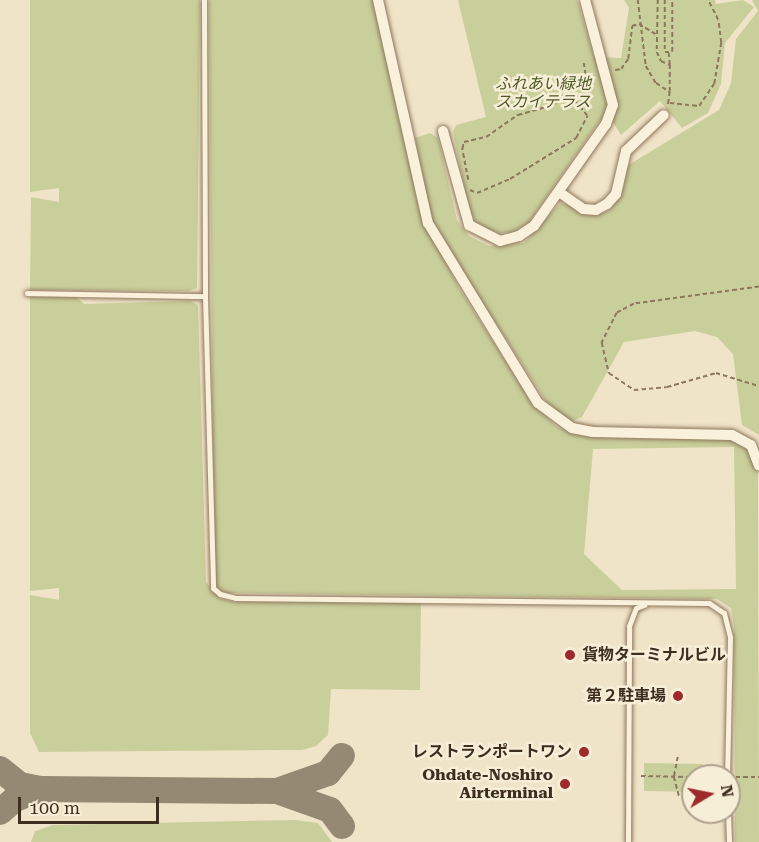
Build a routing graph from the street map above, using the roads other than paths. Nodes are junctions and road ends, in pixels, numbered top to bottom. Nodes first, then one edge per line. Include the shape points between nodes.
1 (204, 0) edge
2 (378, 0) edge
3 (585, 0) edge
4 (664, 115) road end
5 (442, 131) dead end
6 (559, 192) junction
7 (27, 293) dead end
8 (205, 296) junction
9 (759, 466) edge
10 (648, 604) junction
11 (728, 764) edge
12 (728, 824) edge
13 (628, 842) edge
14 (729, 842) edge

1 - 8 lane
2 - 9 street via 428,223 538,403 555,419 593,432 732,435 751,445
3 - 6 street via 613,105 606,124
4 - 6 street via 626,151 616,194 607,204 596,210 583,209
5 - 6 street via 465,218 485,236 500,241 519,237 534,226
7 - 8 lane
8 - 10 lane via 211,577 213,588 220,594 236,598
10 - 11 lane via 709,603 724,613 730,637
10 - 13 lane via 636,608 629,626
12 - 14 lane

